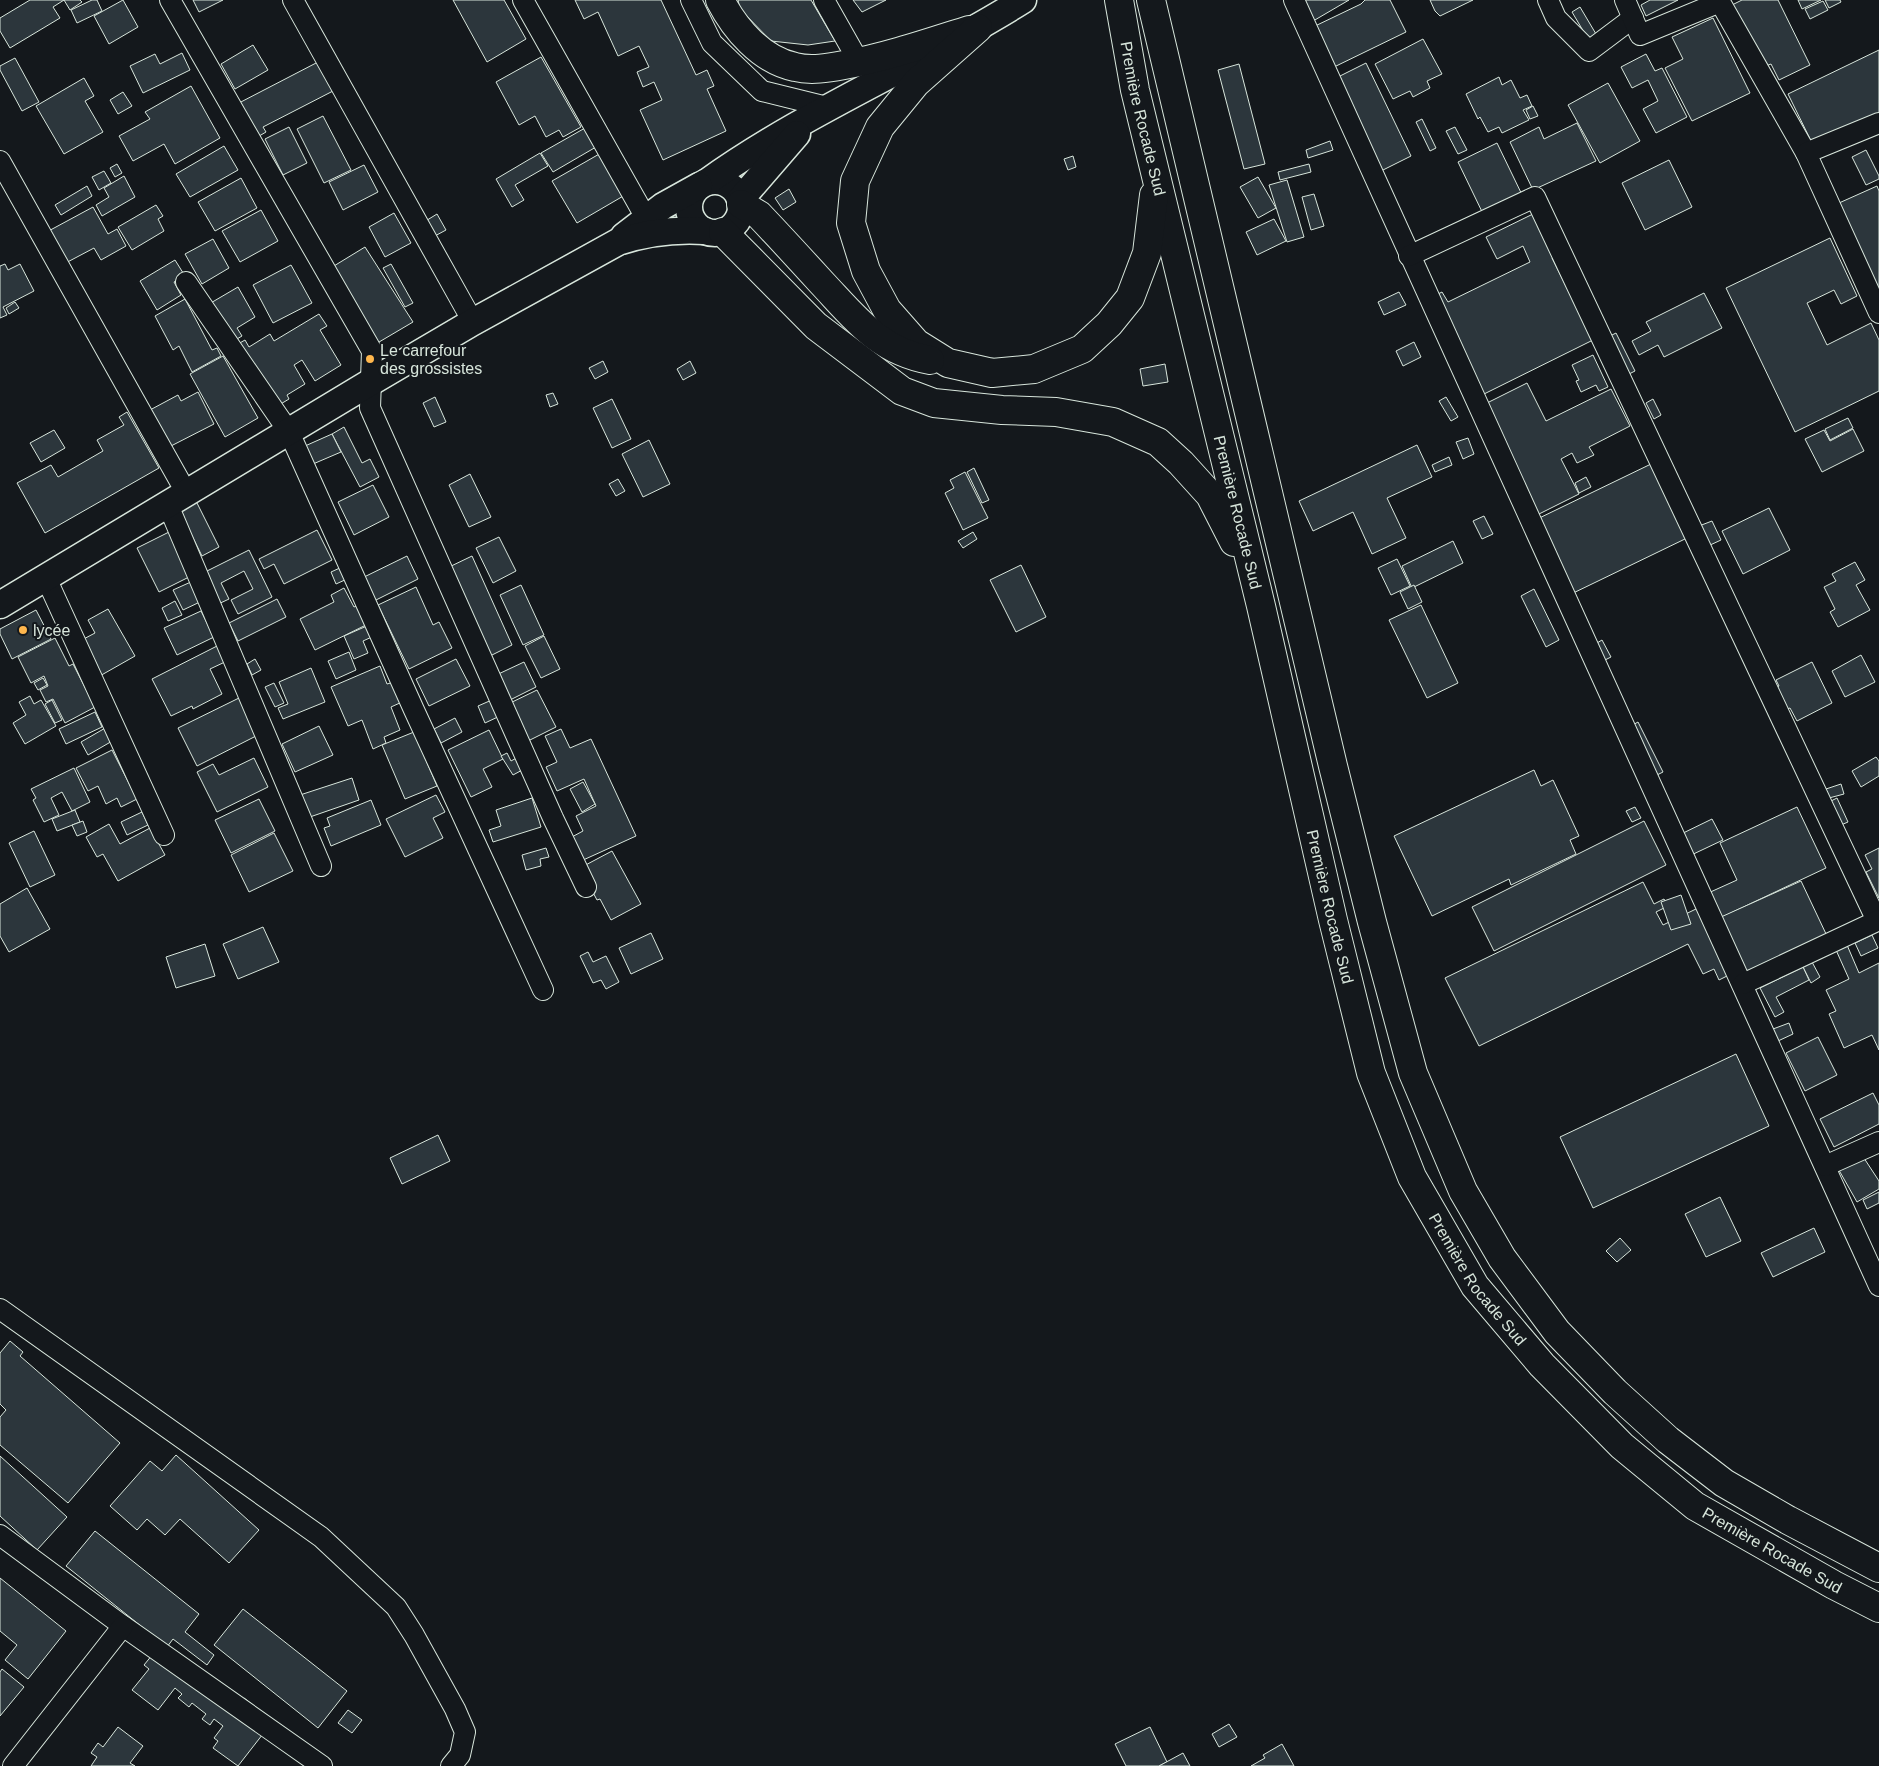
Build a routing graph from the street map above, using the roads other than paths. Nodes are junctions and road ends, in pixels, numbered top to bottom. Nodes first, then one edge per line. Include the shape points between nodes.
1 (170, 0) edge
2 (292, 0) edge
3 (523, 0) edge
4 (691, 0) edge
5 (720, 0) edge
6 (824, 0) edge
7 (1023, 0) edge
8 (1151, 0) edge
9 (1294, 0) edge
10 (1548, 0) edge
11 (1119, 1) edge
12 (1721, 1) edge
13 (1629, 9) edge
14 (978, 28) junction
15 (859, 62) junction
16 (1135, 90) junction
17 (821, 113) junction
18 (1879, 123) edge
19 (1806, 153) junction
20 (0, 161) edge
21 (703, 184) junction
22 (741, 202) junction
23 (646, 218) junction
24 (714, 232) junction
25 (618, 242) junction
26 (1409, 256) junction
27 (186, 282) dead end
28 (1879, 313) edge
29 (473, 322) junction
30 (948, 363) junction
31 (371, 382) junction
32 (289, 432) junction
33 (177, 499) junction
34 (46, 578) junction
35 (2, 597) edge
36 (1261, 606) junction
37 (164, 835) dead end
38 (321, 866) dead end
39 (586, 887) dead end
40 (1878, 920) edge
41 (1743, 984) junction
42 (543, 990) dead end
43 (1879, 1142) edge
44 (1825, 1166) junction
45 (1879, 1286) edge
46 (0, 1309) edge
47 (0, 1535) edge
48 (1879, 1568) edge
49 (1879, 1608) edge
50 (123, 1626) junction
51 (0, 1757) edge
52 (13, 1766) edge
53 (322, 1766) edge
54 (451, 1766) edge

1 - 31 street via 372,351
2 - 29 street
3 - 23 street
4 - 17 street via 712,43 762,91
5 - 15 highway via 744,35 778,62 812,69
6 - 15 street
7 - 14 main road
8 - 48 highway, Première Rocade Sud via 1372,922 1413,1073 1463,1191 1502,1258 1557,1332 1615,1392 1668,1440 1724,1483
9 - 26 street
10 - 13 street via 1556,18 1589,51
11 - 16 highway, Première Rocade Sud
12 - 13 street via 1640,35
12 - 19 street
14 - 15 highway
14 - 17 main road
14 - 30 highway via 916,83 880,127 855,181 851,223 866,271 887,310 916,343
16 - 30 highway via 1154,196 1147,253 1130,298 1109,324 1082,349 1034,370 992,373
16 - 36 highway, Première Rocade Sud
17 - 21 main road
17 - 22 main road via 774,158
18 - 19 street
19 - 28 street
20 - 33 street
21 - 22 main road via 716,180 725,183 733,188
21 - 23 main road
21 - 24 main road via 693,192 689,210 698,226
22 - 24 main road via 741,212 731,228
22 - 30 highway via 759,215 862,327 888,345 917,358
23 - 25 main road
24 - 25 main road via 661,231
24 - 36 highway via 816,326 902,390 934,402 1056,412 1112,422 1158,442 1210,496
25 - 29 main road
26 - 40 street via 1535,197
26 - 41 street
27 - 32 street
29 - 31 main road
31 - 32 main road
31 - 39 street via 370,408
32 - 33 main road
32 - 42 street
33 - 34 main road
33 - 38 street
34 - 35 main road
34 - 37 street
36 - 49 highway, Première Rocade Sud via 1330,910 1371,1073 1412,1177 1475,1286 1542,1365 1622,1446 1695,1506 1834,1586
40 - 41 street
41 - 44 street
43 - 44 street
44 - 45 street
46 - 54 street via 322,1537 396,1607 446,1692 465,1732 460,1755
47 - 50 street
50 - 52 street
50 - 53 street
51 - 52 street

